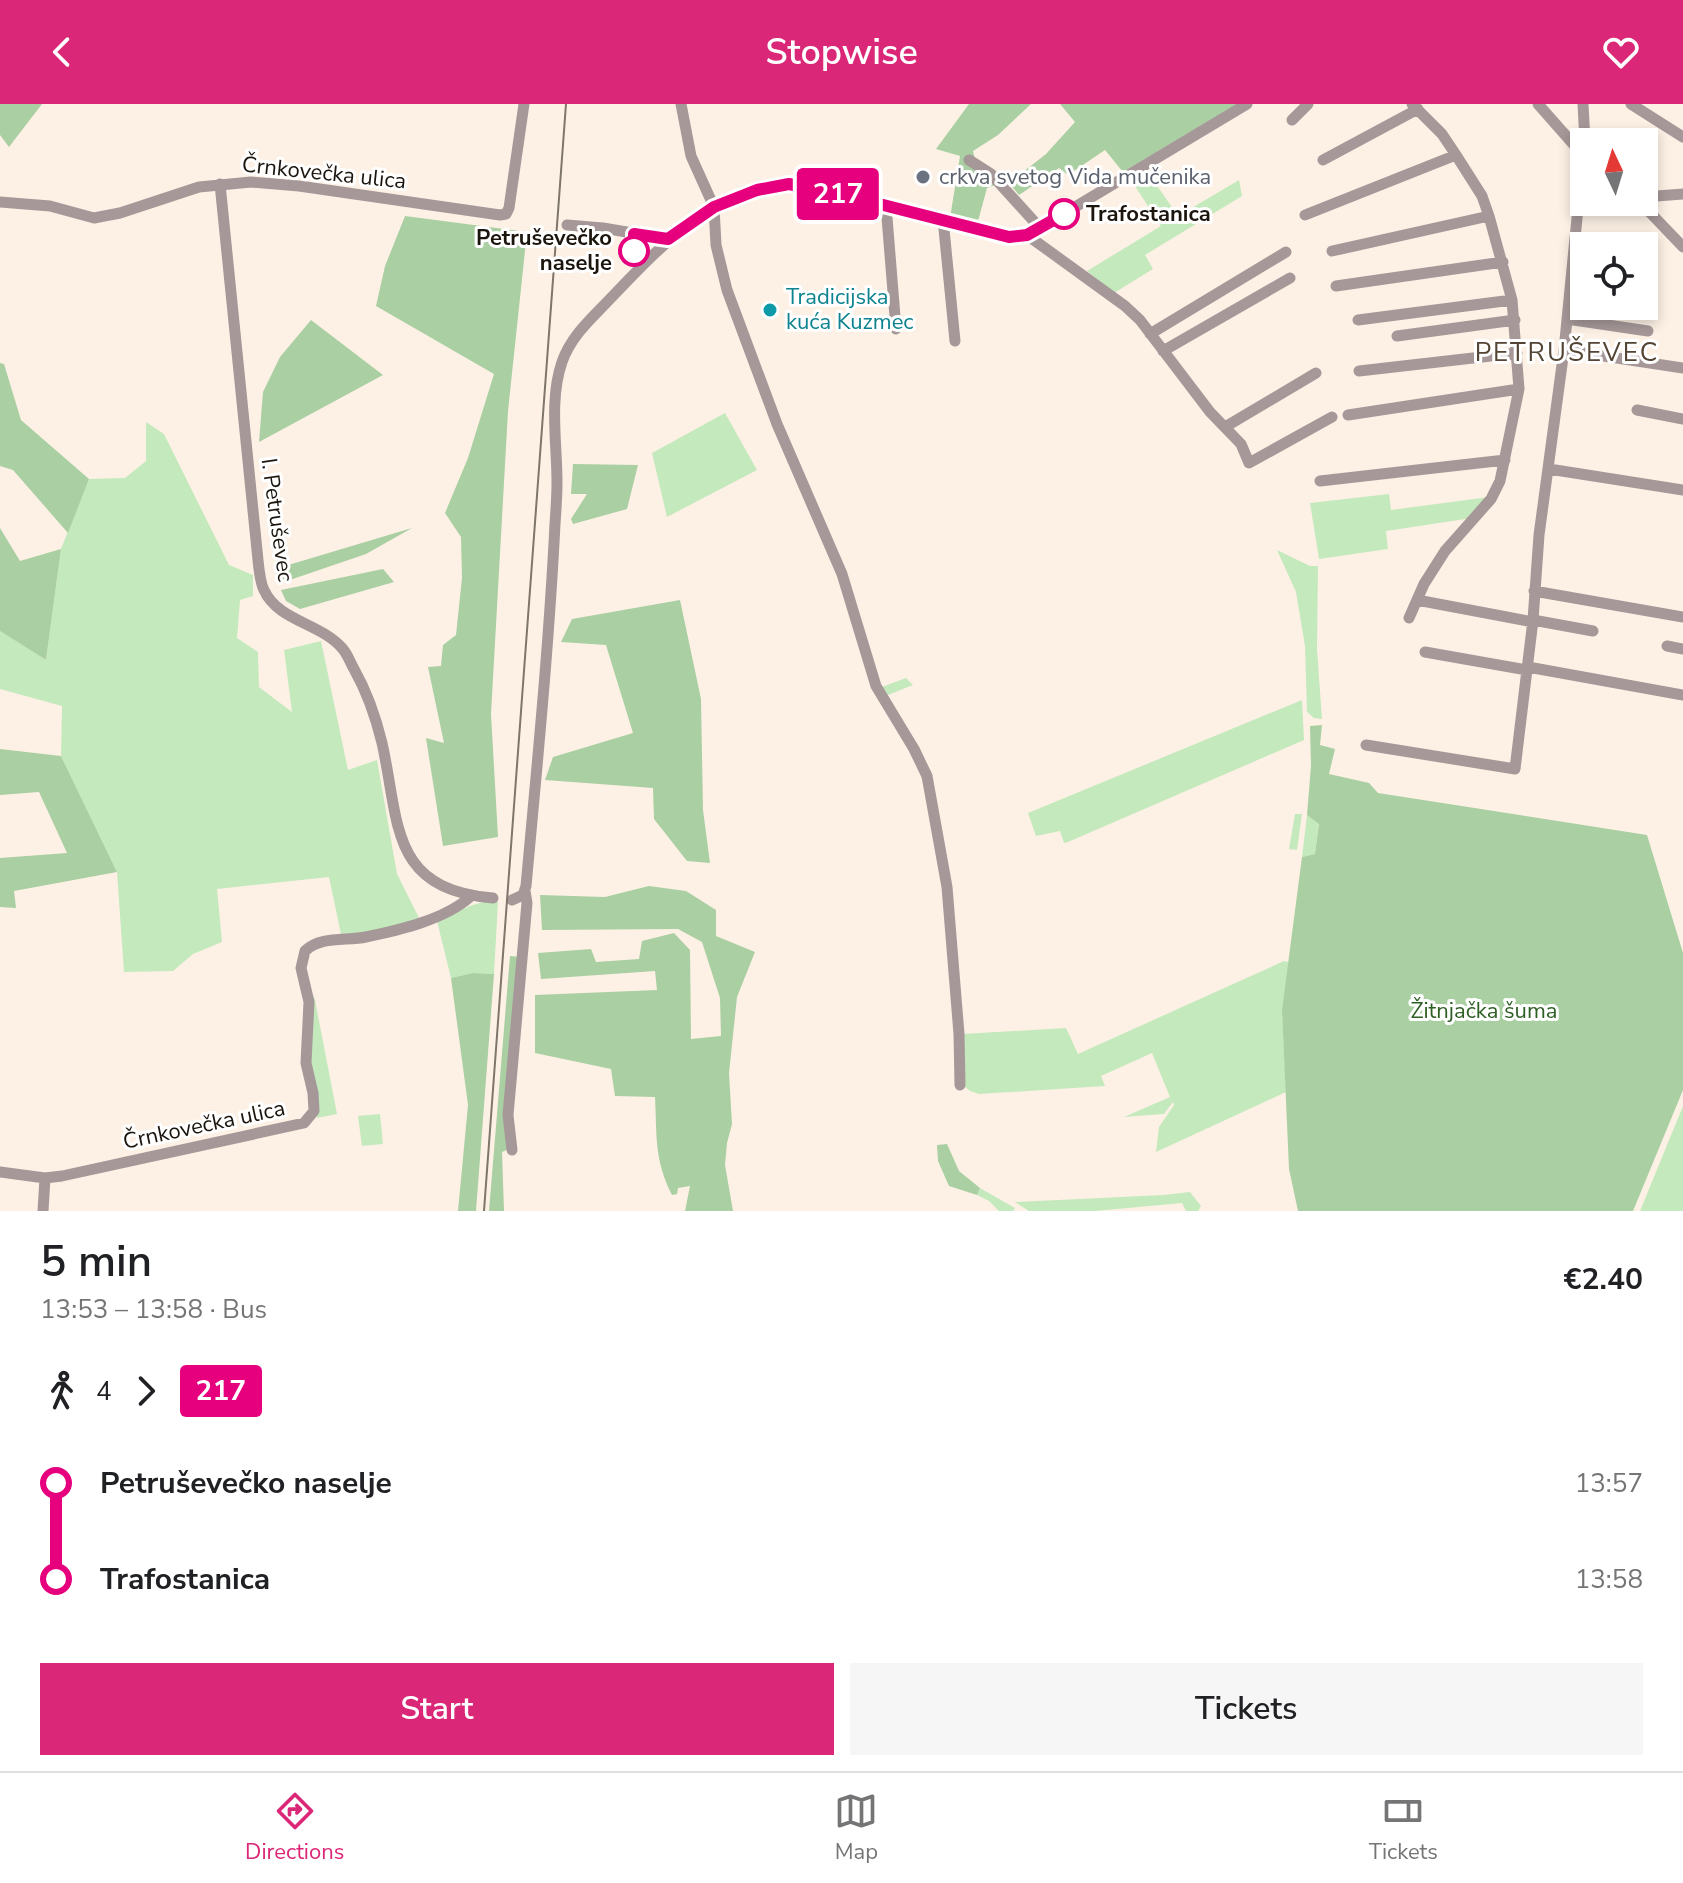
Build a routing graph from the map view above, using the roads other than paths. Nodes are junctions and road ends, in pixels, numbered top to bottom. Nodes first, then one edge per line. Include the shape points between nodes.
1 (524, 104) edge
2 (681, 104) edge
3 (1247, 104) edge
4 (1308, 104) edge
5 (1538, 104) edge
6 (1583, 104) edge
7 (1631, 104) edge
8 (1415, 107) edge
9 (1292, 120) dead end
10 (1584, 128) edge
11 (1683, 137) edge
12 (1570, 140) edge
13 (1456, 155) junction
14 (969, 160) dead end
15 (1323, 160) dead end
16 (220, 184) junction
17 (1683, 194) edge
18 (1658, 196) edge
19 (0, 202) edge
20 (886, 205) junction
21 (714, 207) junction
22 (1305, 215) dead end
23 (1489, 216) junction
24 (1577, 216) edge
25 (1654, 216) edge
26 (943, 219) junction
27 (567, 225) dead end
28 (1040, 228) junction
29 (1027, 235) junction
30 (668, 239) junction
31 (1683, 246) edge
32 (1332, 251) dead end
33 (1286, 252) dead end
34 (1503, 262) junction
35 (1290, 278) dead end
36 (1336, 286) dead end
37 (1512, 300) junction
38 (1567, 319) junction
39 (1358, 320) dead end
40 (1515, 320) junction
41 (896, 329) dead end
42 (1648, 331) dead end
43 (1150, 334) junction
44 (1397, 336) dead end
45 (955, 341) dead end
46 (1564, 350) junction
47 (1163, 351) junction
48 (1517, 353) junction
49 (1683, 368) edge
50 (1359, 371) dead end
51 (1316, 373) dead end
52 (1519, 389) junction
53 (1637, 410) dead end
54 (1348, 415) dead end
55 (1332, 417) dead end
56 (1683, 419) edge
57 (1225, 427) junction
58 (1505, 460) junction
59 (1549, 469) junction
60 (1320, 481) dead end
61 (1683, 490) edge
62 (1534, 591) junction
63 (1417, 600) junction
64 (1683, 617) edge
65 (1409, 618) dead end
66 (1533, 621) junction
67 (1593, 631) dead end
68 (1667, 646) dead end
69 (1683, 649) edge
70 (1425, 652) dead end
71 (1528, 668) junction
72 (1683, 695) edge
73 (1366, 745) dead end
74 (525, 891) junction
75 (470, 897) junction
76 (493, 898) dead end
77 (512, 900) dead end
78 (960, 1085) dead end
79 (512, 1150) dead end
80 (0, 1172) edge
81 (45, 1178) junction
82 (43, 1211) edge

1 - 16 street, Črnkovečka ulica via 506,214 299,186
2 - 21 street via 691,156
3 - 28 street
4 - 9 street
5 - 12 street
6 - 10 street
7 - 11 street
8 - 13 street
8 - 15 street
13 - 22 street
13 - 23 street
14 - 28 street via 991,174
16 - 19 street, Črnkovečka ulica via 94,218 50,206
16 - 75 street, I. Petruševec via 263,589 273,605 342,648 376,719 405,848 430,879
17 - 18 street
20 - 21 street via 789,184
20 - 26 street
20 - 41 street
21 - 30 street
21 - 78 street via 727,290 777,424 842,574 876,686 927,776 947,887
23 - 32 street
23 - 34 street
24 - 38 street
25 - 31 street
26 - 29 street via 1009,237
26 - 45 street
27 - 30 street
28 - 29 street
29 - 43 street via 1125,306
30 - 74 street via 574,337 559,373 553,572
33 - 43 street
34 - 36 street
34 - 37 street
35 - 47 street
37 - 39 street
37 - 40 street
38 - 42 street
38 - 46 street
40 - 44 street
40 - 48 street
43 - 47 street
46 - 49 street
46 - 59 street
47 - 57 street
48 - 50 street
48 - 52 street
51 - 57 street
52 - 54 street
52 - 58 street
53 - 56 street
55 - 57 street via 1249,463
58 - 60 street
58 - 63 street via 1491,499 1445,551
59 - 61 street
59 - 62 street
62 - 64 street
62 - 66 street
63 - 65 street
63 - 66 street
66 - 67 street
66 - 71 street
68 - 69 street
70 - 71 street
71 - 72 street
71 - 73 street via 1515,769
74 - 77 street
74 - 79 street via 508,1115
75 - 76 street, I. Petruševec
75 - 81 street, Črnkovečka ulica via 443,914 364,938 323,941 305,951 301,968 309,1002 306,1063 314,1111 304,1123
80 - 81 street, Črnkovečka ulica
81 - 82 street

